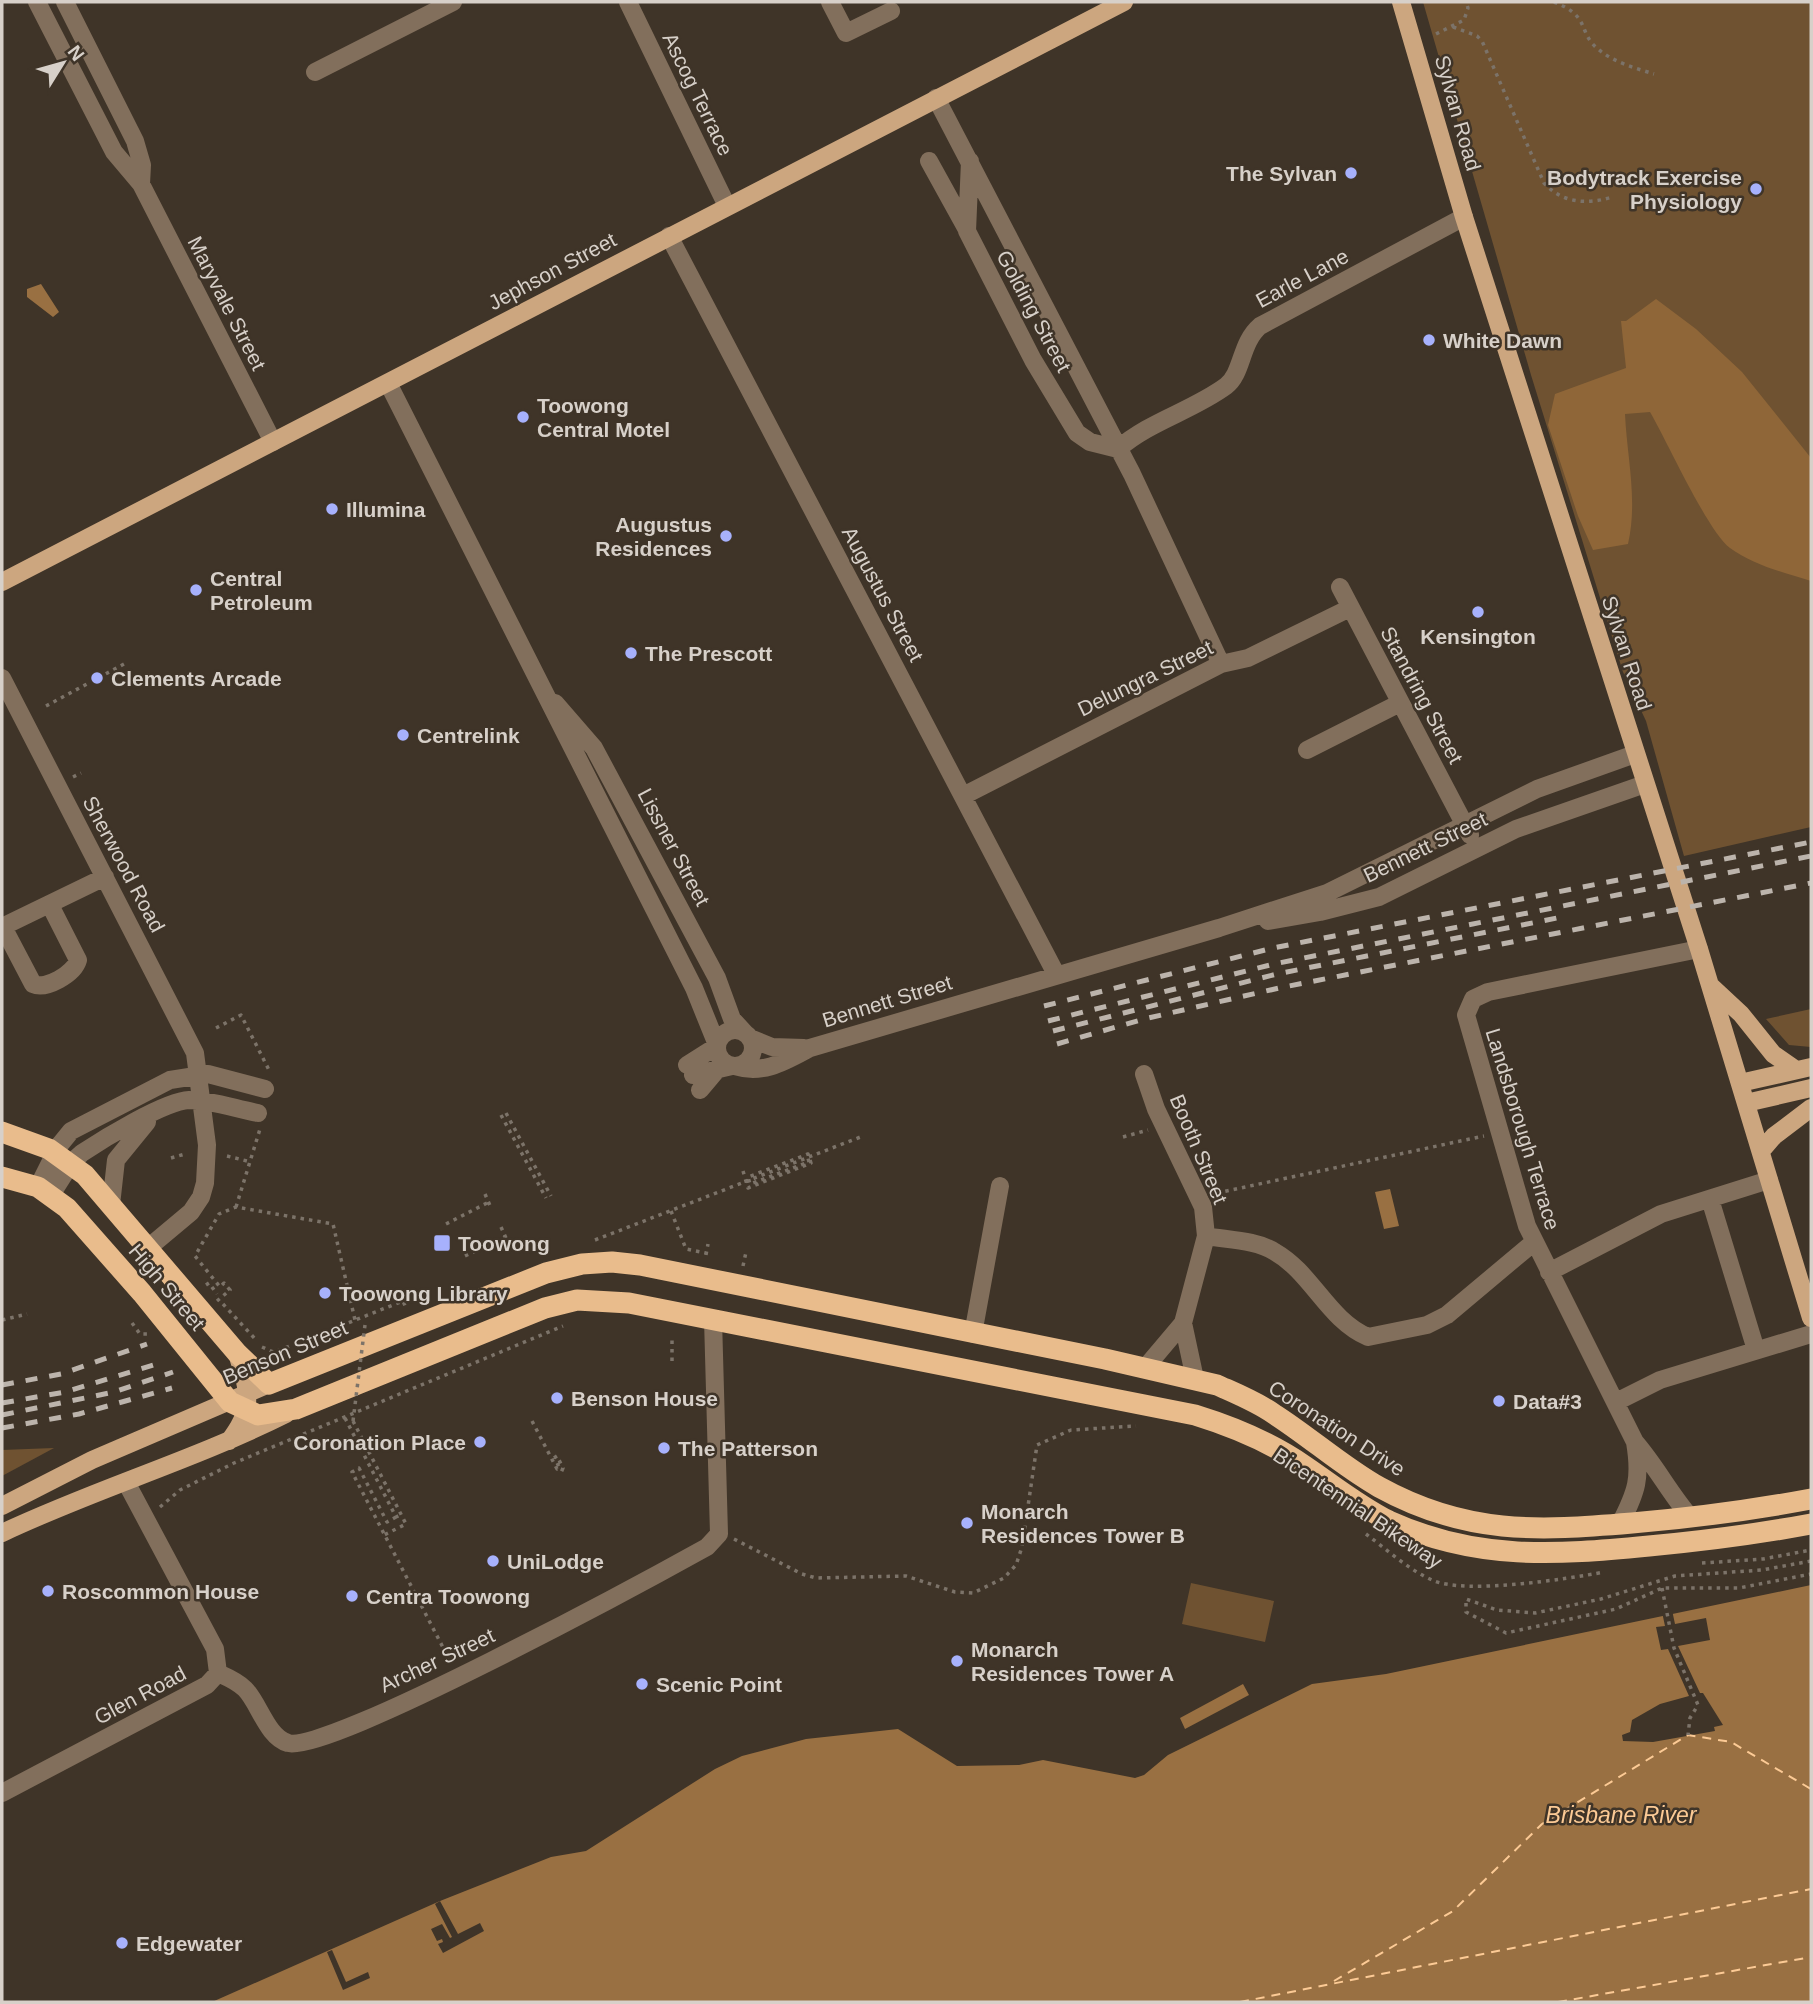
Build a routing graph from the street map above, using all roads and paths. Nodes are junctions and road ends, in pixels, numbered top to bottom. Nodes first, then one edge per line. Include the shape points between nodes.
1 (37, 2) edge
2 (65, 2) edge
3 (453, 2) edge
4 (628, 2) edge
5 (830, 2) edge
6 (1124, 2) edge
7 (1401, 2) edge
8 (1465, 2) edge
9 (1554, 2) edge
10 (891, 11) dead end
11 (1453, 27) junction
12 (1436, 34) dead end
13 (315, 72) dead end
14 (1654, 74) dead end
15 (936, 98) junction
16 (929, 161) dead end
17 (970, 161) junction
18 (141, 184) junction
19 (1612, 197) dead end
20 (727, 206) junction
21 (1464, 217) junction
22 (967, 231) junction
23 (669, 236) junction
24 (388, 383) junction
25 (273, 442) junction
26 (1118, 449) junction
27 (2, 582) edge
28 (1340, 587) dead end
29 (1350, 608) junction
30 (124, 664) dead end
31 (1221, 664) junction
32 (2, 678) edge
33 (545, 693) junction
34 (1400, 703) junction
35 (46, 706) dead end
36 (1307, 750) dead end
37 (1635, 754) junction
38 (81, 773) dead end
39 (71, 778) dead end
40 (1645, 784) junction
41 (963, 796) junction
42 (1465, 825) junction
43 (1478, 848) junction
44 (105, 877) junction
45 (50, 905) junction
46 (2, 927) edge
47 (1219, 928) junction
48 (1699, 950) junction
49 (1056, 974) junction
50 (1710, 985) junction
51 (694, 988) junction
52 (241, 1015) dead end
53 (216, 1028) dead end
54 (745, 1034) junction
55 (714, 1048) junction
56 (810, 1048) junction
57 (727, 1068) junction
58 (1804, 1069) edge
59 (198, 1074) junction
60 (1144, 1074) dead end
61 (1740, 1083) junction
62 (1811, 1088) edge
63 (265, 1089) dead end
64 (201, 1101) junction
65 (1746, 1103) junction
66 (1811, 1108) edge
67 (157, 1112) junction
68 (258, 1113) dead end
69 (504, 1114) dead end
70 (2, 1132) edge
71 (1499, 1132) junction
72 (863, 1136) dead end
73 (1761, 1151) junction
74 (185, 1154) dead end
75 (227, 1156) dead end
76 (63, 1157) junction
77 (171, 1158) dead end
78 (251, 1162) dead end
79 (743, 1171) dead end
80 (2, 1177) edge
81 (1769, 1180) junction
82 (748, 1181) junction
83 (1000, 1186) dead end
84 (242, 1188) dead end
85 (44, 1191) junction
86 (1214, 1193) dead end
87 (485, 1194) dead end
88 (548, 1197) dead end
89 (1710, 1199) junction
90 (489, 1202) junction
91 (111, 1205) junction
92 (236, 1207) junction
93 (491, 1208) dead end
94 (671, 1211) junction
95 (446, 1224) dead end
96 (500, 1227) dead end
97 (1206, 1236) junction
98 (505, 1237) junction
99 (595, 1240) dead end
100 (1534, 1241) junction
101 (708, 1244) dead end
102 (510, 1247) dead end
103 (148, 1248) junction
104 (746, 1252) dead end
105 (706, 1253) junction
106 (465, 1256) dead end
107 (705, 1260) dead end
108 (743, 1268) dead end
109 (1549, 1272) junction
110 (718, 1280) joint
111 (209, 1283) dead end
112 (218, 1294) dead end
113 (217, 1301) dead end
114 (225, 1303) dead end
115 (396, 1312) dead end
116 (27, 1314) dead end
117 (713, 1318) junction
118 (1811, 1318) edge
119 (2, 1320) edge
120 (355, 1320) junction
121 (375, 1321) dead end
122 (132, 1323) dead end
123 (1183, 1323) junction
124 (566, 1325) dead end
125 (664, 1329) dead end
126 (676, 1332) dead end
127 (149, 1334) dead end
128 (973, 1334) junction
129 (1811, 1334) edge
130 (672, 1336) dead end
131 (1756, 1350) junction
132 (237, 1353) junction
133 (672, 1361) dead end
134 (1145, 1368) junction
135 (1195, 1379) junction
136 (269, 1384) junction
137 (242, 1402) junction
138 (1616, 1402) junction
139 (296, 1409) junction
140 (345, 1418) junction
141 (532, 1421) dead end
142 (1143, 1425) dead end
143 (1636, 1442) junction
144 (227, 1444) junction
145 (560, 1475) dead end
146 (126, 1482) junction
147 (1811, 1499) edge
148 (2, 1506) edge
149 (141, 1509) junction
150 (402, 1514) junction
151 (396, 1517) junction
152 (1691, 1518) junction
153 (1620, 1524) junction
154 (1811, 1524) edge
155 (1363, 1532) dead end
156 (2, 1533) edge
157 (719, 1534) junction
158 (384, 1535) junction
159 (1811, 1561) edge
160 (1811, 1574) edge
161 (1498, 1584) dead end
162 (1662, 1588) junction
163 (453, 1666) dead end
164 (218, 1673) junction
165 (1688, 1735) dead end
166 (2, 1793) edge

1 - 18 street, Maryvale Street via 114,152
2 - 18 street, Maryvale Street via 135,141 142,165
3 - 13 street
4 - 20 street, Ascog Terrace
5 - 10 street via 846,33
6 - 15 main road, Jephson Street
7 - 21 main road, Sylvan Road
8 - 11 path via 1467,15
9 - 14 path via 1581,18 1596,48
11 - 12 path
11 - 19 path via 1482,41 1544,183 1553,193 1593,203
15 - 17 street, Golding Street
15 - 20 main road, Jephson Street
16 - 22 street
17 - 22 street, Golding Street
17 - 26 street, Golding Street
18 - 25 street, Maryvale Street
20 - 23 main road, Jephson Street
21 - 26 street, Earle Lane via 1260,326 1248,337 1228,384 1141,430
21 - 37 main road, Sylvan Road
22 - 26 street, Golding Street via 1067,419 1085,440
23 - 24 main road, Jephson Street
23 - 41 street, Augustus Street
24 - 25 main road, Jephson Street
24 - 33 street, Lissner Street
25 - 27 main road, Jephson Street
26 - 31 street, Golding Street
28 - 29 street, Standring Street
29 - 31 street, Delungra Street via 1248,657
29 - 34 street, Standring Street
30 - 35 path
31 - 41 street, Delungra Street
32 - 44 street, Sherwood Road
33 - 51 street, Lissner Street
33 - 54 street, Lissner Street via 594,748 717,978 732,1019
34 - 36 street
34 - 42 street, Standring Street
37 - 40 main road, Sylvan Road
37 - 42 street, Bennett Street via 1560,779
38 - 39 path
40 - 43 street, Bennett Street via 1537,820
40 - 48 main road, Sylvan Road
41 - 49 street, Augustus Street
42 - 43 street, Standring Street
42 - 47 street, Bennett Street via 1339,888
43 - 47 street, Bennett Street via 1379,897 1320,912
44 - 45 street
44 - 59 street, Sherwood Road via 189,1039
45 - 46 street
45 - 46 street via 78,960 73,970 45,985 33,984
47 - 49 street, Bennett Street
48 - 50 main road, Sylvan Road
48 - 71 street, Landsborough Terrace via 1488,992 1473,999 1467,1025
49 - 56 street, Bennett Street
50 - 58 main road via 1773,1054
50 - 61 main road, Sylvan Road
51 - 54 street, Lissner Street via 712,1009
51 - 55 street, Lissner Street
52 - 53 path
54 - 55 street via 723,1034
54 - 56 street, Bennett Street via 772,1047
54 - 57 street via 753,1049 751,1058
55 - 57 street
55 - 57 street, Bennett Street via 690,1070
56 - 57 street, Bennett Street via 765,1069
58 - 61 main road
59 - 63 street
59 - 64 street, Sherwood Road
59 - 76 street via 170,1080 78,1126 65,1137
60 - 97 street, Booth Street via 1203,1207
61 - 65 main road, Sylvan Road
62 - 65 main road
64 - 67 street via 183,1101
64 - 68 street
64 - 103 street, Sherwood Road via 207,1161 201,1197 180,1224
65 - 73 main road, Sylvan Road
66 - 73 main road
67 - 76 street
67 - 91 street via 119,1154
69 - 88 path
70 - 76 highway, High Street
71 - 86 path
71 - 100 street, Landsborough Terrace via 1520,1211
72 - 82 path via 806,1158 808,1163 749,1185
73 - 81 main road, Sylvan Road
74 - 77 path
75 - 78 path
76 - 85 street
76 - 91 highway, High Street
79 - 82 path via 748,1188 811,1163 808,1154 747,1177 750,1184 809,1162 807,1156 759,1174 747,1178
80 - 85 highway
81 - 89 street
81 - 118 main road, Sylvan Road
82 - 94 path
83 - 128 street
84 - 92 path
85 - 137 highway, High Street
87 - 90 path
89 - 109 street via 1661,1214
89 - 131 street
90 - 93 path
90 - 95 path
91 - 103 highway, High Street
92 - 113 path via 219,1214 195,1256 220,1287 224,1283 230,1290
92 - 120 path via 333,1224
94 - 99 path
94 - 105 path via 686,1249
96 - 98 path
97 - 100 street via 1276,1252 1344,1322 1368,1337 1427,1325 1447,1315
97 - 123 street, Booth Street
98 - 102 path
98 - 106 path
100 - 109 street, Landsborough Terrace
101 - 105 path
103 - 132 highway, High Street
104 - 108 path
105 - 107 path
109 - 138 street, Landsborough Terrace
110 - 128 highway, Coronation Drive
110 - 136 highway, Benson Street via 612,1262 582,1264 546,1273
111 - 112 path
114 - 120 path via 262,1347 273,1352
115 - 120 path via 407,1308 403,1301
116 - 119 path
117 - 139 highway via 600,1300 558,1304
117 - 154 highway via 1195,1415 1278,1449 1388,1520 1462,1546 1532,1555 1596,1553
117 - 157 street
121 - 150 path, bridge via 365,1325 353,1421
122 - 127 path via 140,1334
123 - 134 street, Booth Street
123 - 135 street, Booth Street
124 - 140 path
125 - 126 path
128 - 134 highway, Coronation Drive
129 - 131 street
130 - 133 path
131 - 138 street via 1660,1380
132 - 136 highway, High Street
132 - 137 main road
134 - 135 highway, Coronation Drive
135 - 153 highway, Coronation Drive via 1272,1412 1378,1487 1443,1514 1528,1530
136 - 137 main road, Benson Street
137 - 139 highway via 258,1415
137 - 144 main road
137 - 148 main road, Benson Street via 84,1464
138 - 143 street, Landsborough Terrace
139 - 144 main road
140 - 149 path via 234,1463 175,1493 164,1506
140 - 151 path
141 - 145 path via 556,1469 560,1468 557,1456 563,1468
142 - 157 path via 1072,1430 1037,1445 1016,1564 1004,1578 973,1593 906,1576 817,1578
143 - 152 street, Landsborough Terrace
143 - 153 street, Landsborough Terrace via 1640,1471
144 - 146 main road
146 - 149 street, Glen Road
146 - 156 main road
147 - 152 highway, Coronation Drive
149 - 164 street, Glen Road via 215,1649
150 - 151 path
150 - 158 path via 407,1524
151 - 158 path via 387,1522 359,1468 352,1472
152 - 153 highway, Coronation Drive
155 - 161 path, Bicentennial Bikeway via 1435,1582
157 - 164 street, Archer Street via 697,1552 458,1677 312,1741 299,1744 280,1739 244,1688
158 - 163 path
159 - 162 path via 1675,1576 1535,1613 1497,1610 1466,1599 1466,1612 1506,1633 1616,1609
160 - 162 path via 1739,1588
162 - 165 path via 1674,1648 1698,1706 1690,1718
164 - 166 street, Glen Road via 207,1685

